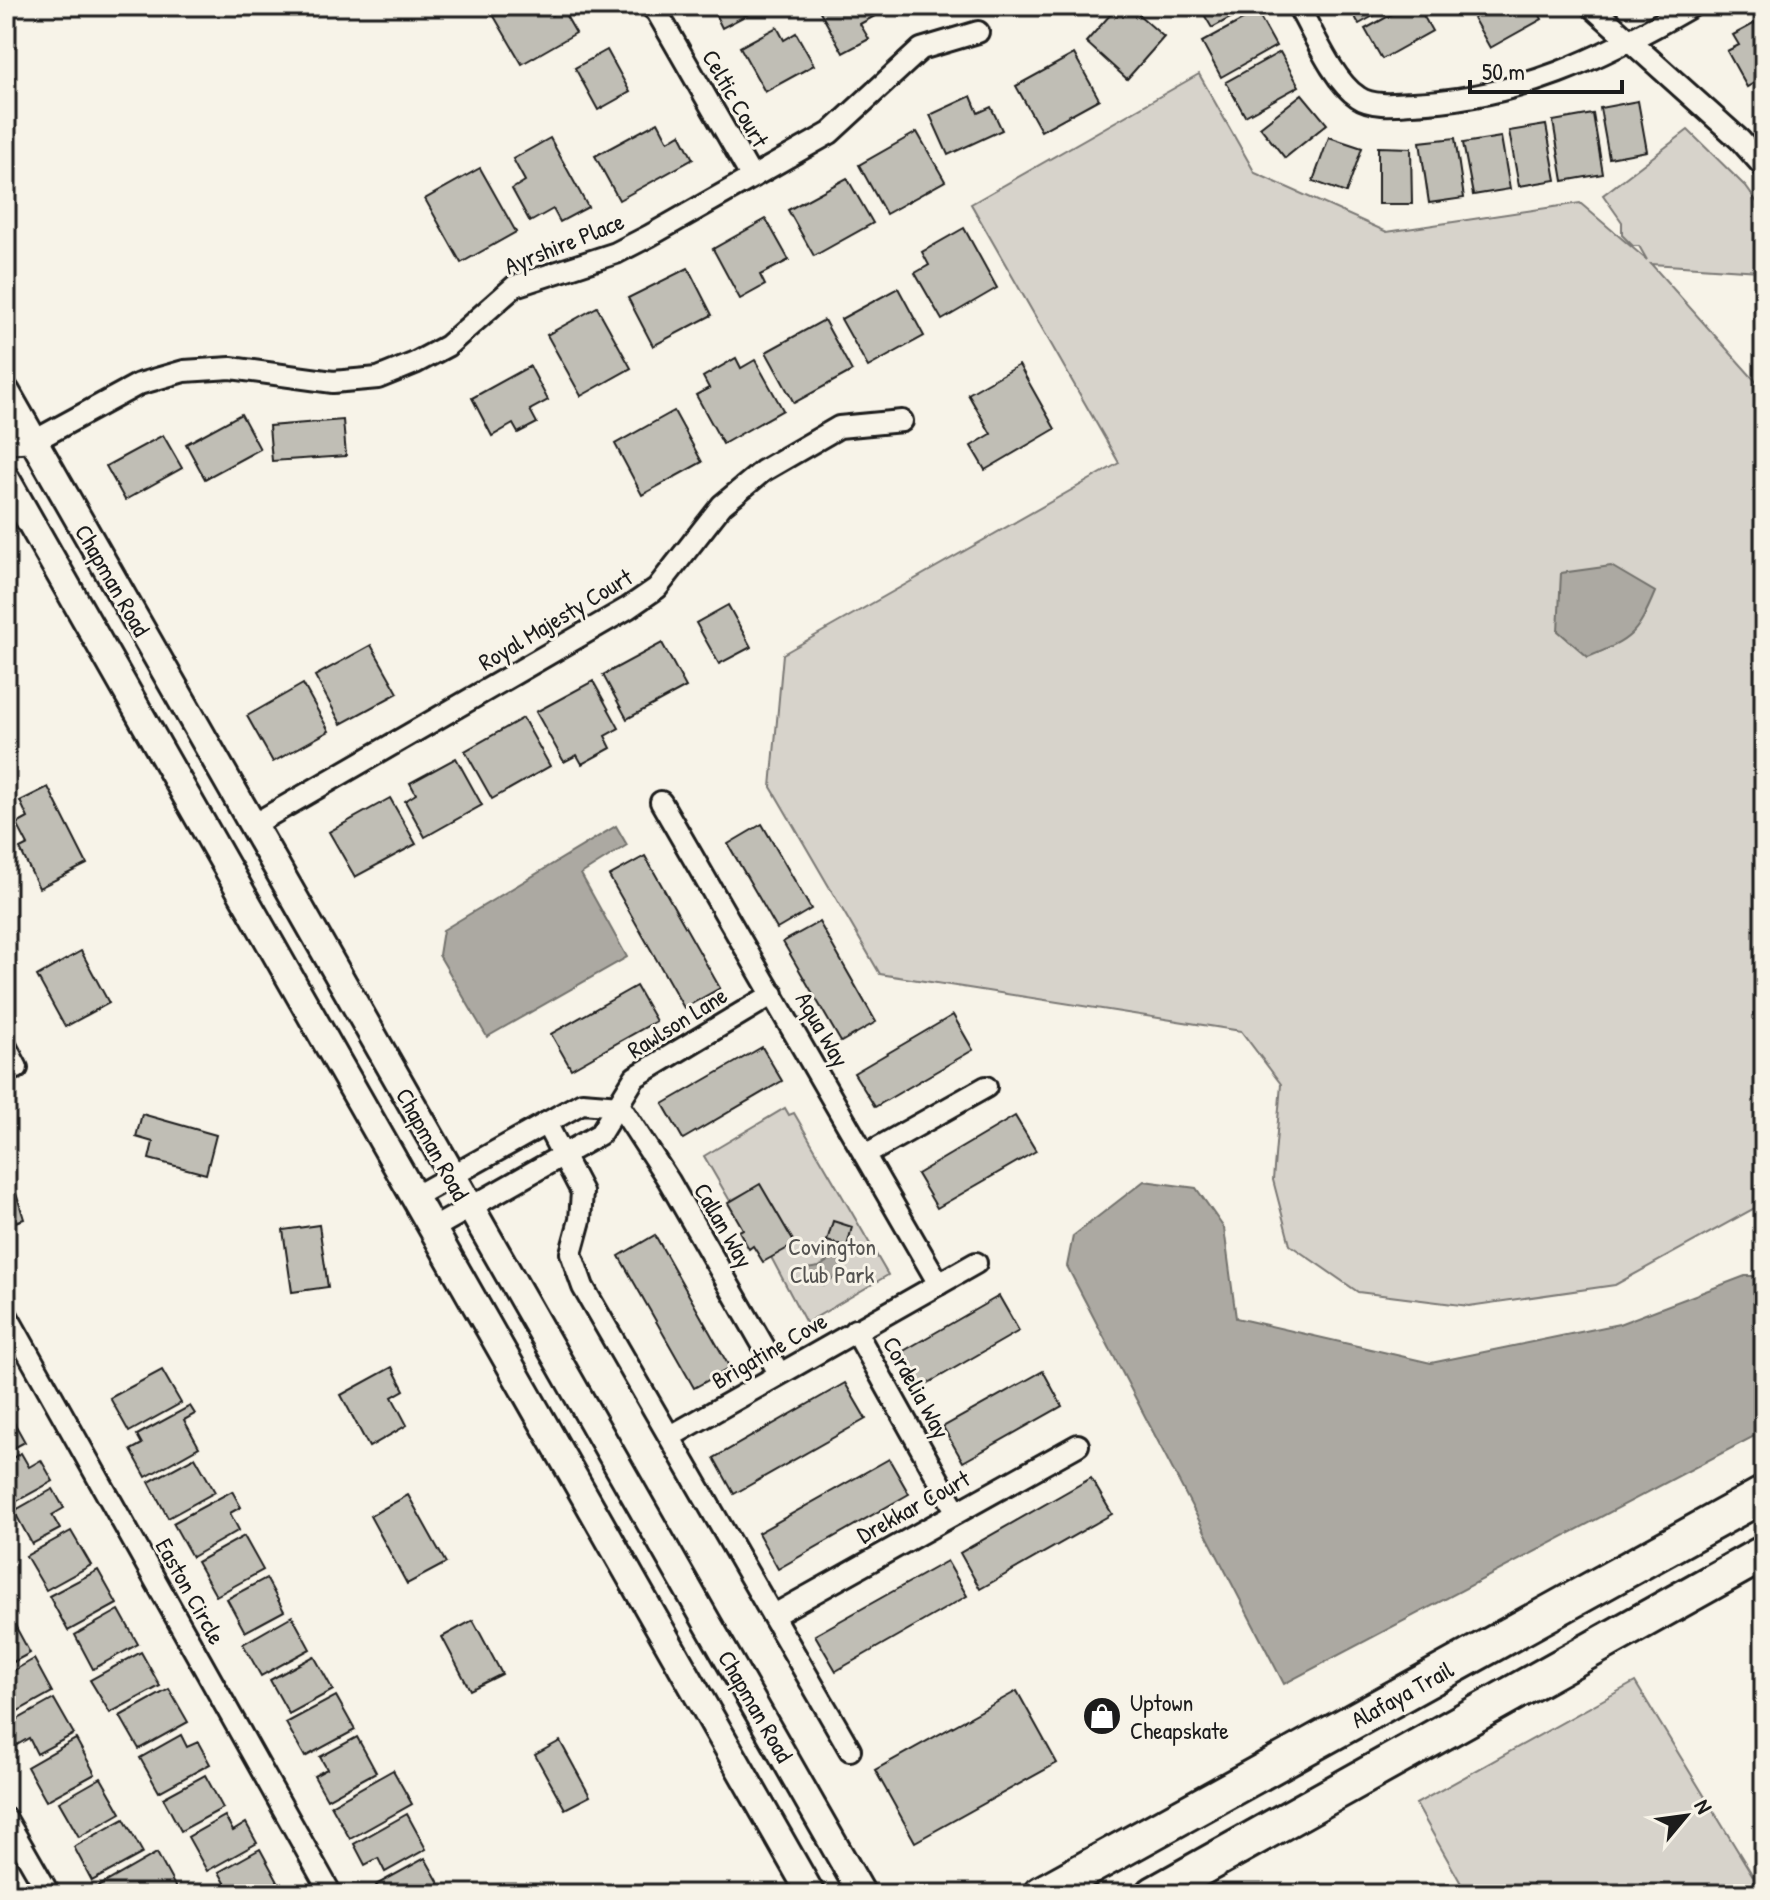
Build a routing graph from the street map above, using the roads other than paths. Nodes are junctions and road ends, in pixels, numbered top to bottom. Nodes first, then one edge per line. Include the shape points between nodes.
1 (650, 6) edge
2 (1298, 6) edge
3 (1591, 6) edge
4 (1692, 6) edge
5 (978, 32) dead end
6 (1631, 41) junction
7 (1764, 167) edge
8 (751, 176) junction
9 (6, 392) edge
10 (902, 421) dead end
11 (34, 441) junction
12 (6, 443) edge
13 (6, 479) edge
14 (661, 802) dead end
15 (253, 825) junction
16 (773, 994) junction
17 (6, 1047) edge
18 (17, 1068) dead end
19 (986, 1087) dead end
20 (620, 1106) junction
21 (546, 1123) junction
22 (563, 1153) junction
23 (865, 1155) junction
24 (451, 1175) junction
25 (416, 1196) junction
26 (469, 1208) junction
27 (434, 1228) junction
28 (976, 1263) dead end
29 (939, 1284) junction
30 (6, 1314) edge
31 (855, 1330) junction
32 (779, 1373) junction
33 (671, 1436) junction
34 (1078, 1445) dead end
35 (1764, 1494) edge
36 (956, 1511) junction
37 (1764, 1553) edge
38 (774, 1615) junction
39 (850, 1750) dead end
40 (6, 1819) edge
41 (49, 1894) edge
42 (331, 1894) edge
43 (811, 1894) edge
44 (862, 1894) edge
45 (1041, 1894) edge
46 (1154, 1894) edge

1 - 8 street, Celtic Court
2 - 6 street via 1333,68 1359,98 1388,104 1498,92 1567,72
3 - 6 street
4 - 6 street
5 - 8 street, Ayrshire Place via 921,49 830,133
6 - 7 street
8 - 11 street, Ayrshire Place via 616,253 515,286 447,346 378,378 333,382 231,368 184,371 139,384
9 - 11 street, Chapman Road
10 - 15 street, Royal Majesty Court via 839,427 763,471 722,505 657,588 638,602
11 - 12 street, Ayrshire Place
11 - 15 street, Chapman Road
13 - 25 street, Chapman Road
14 - 16 street, Aqua Way
15 - 24 street, Chapman Road
16 - 20 street, Rawlson Lane via 635,1077
16 - 23 street, Aqua Way
17 - 18 street
19 - 23 street
20 - 21 street via 582,1103
20 - 22 street, Rawlson Lane via 600,1134
20 - 32 street, Callan Way
21 - 22 street
21 - 24 street
22 - 26 street, Rawlson Lane
22 - 33 street via 582,1192 571,1253 583,1287
23 - 29 street, Aqua Way
24 - 25 street
24 - 26 street, Chapman Road
25 - 27 street, Chapman Road
26 - 27 street, Rawlson Lane
26 - 44 street, Chapman Road
27 - 43 street, Chapman Road
28 - 29 street, Brigatine Cove
29 - 31 street, Brigatine Cove
30 - 42 street, Easton Circle
31 - 32 street, Brigatine Cove
31 - 36 street, Cordelia Way
32 - 33 street, Brigatine Cove
33 - 38 street
34 - 36 street, Drekkar Court
35 - 45 main road, Alafaya Trail
36 - 38 street, Drekkar Court
37 - 46 main road
38 - 39 street
40 - 41 street

